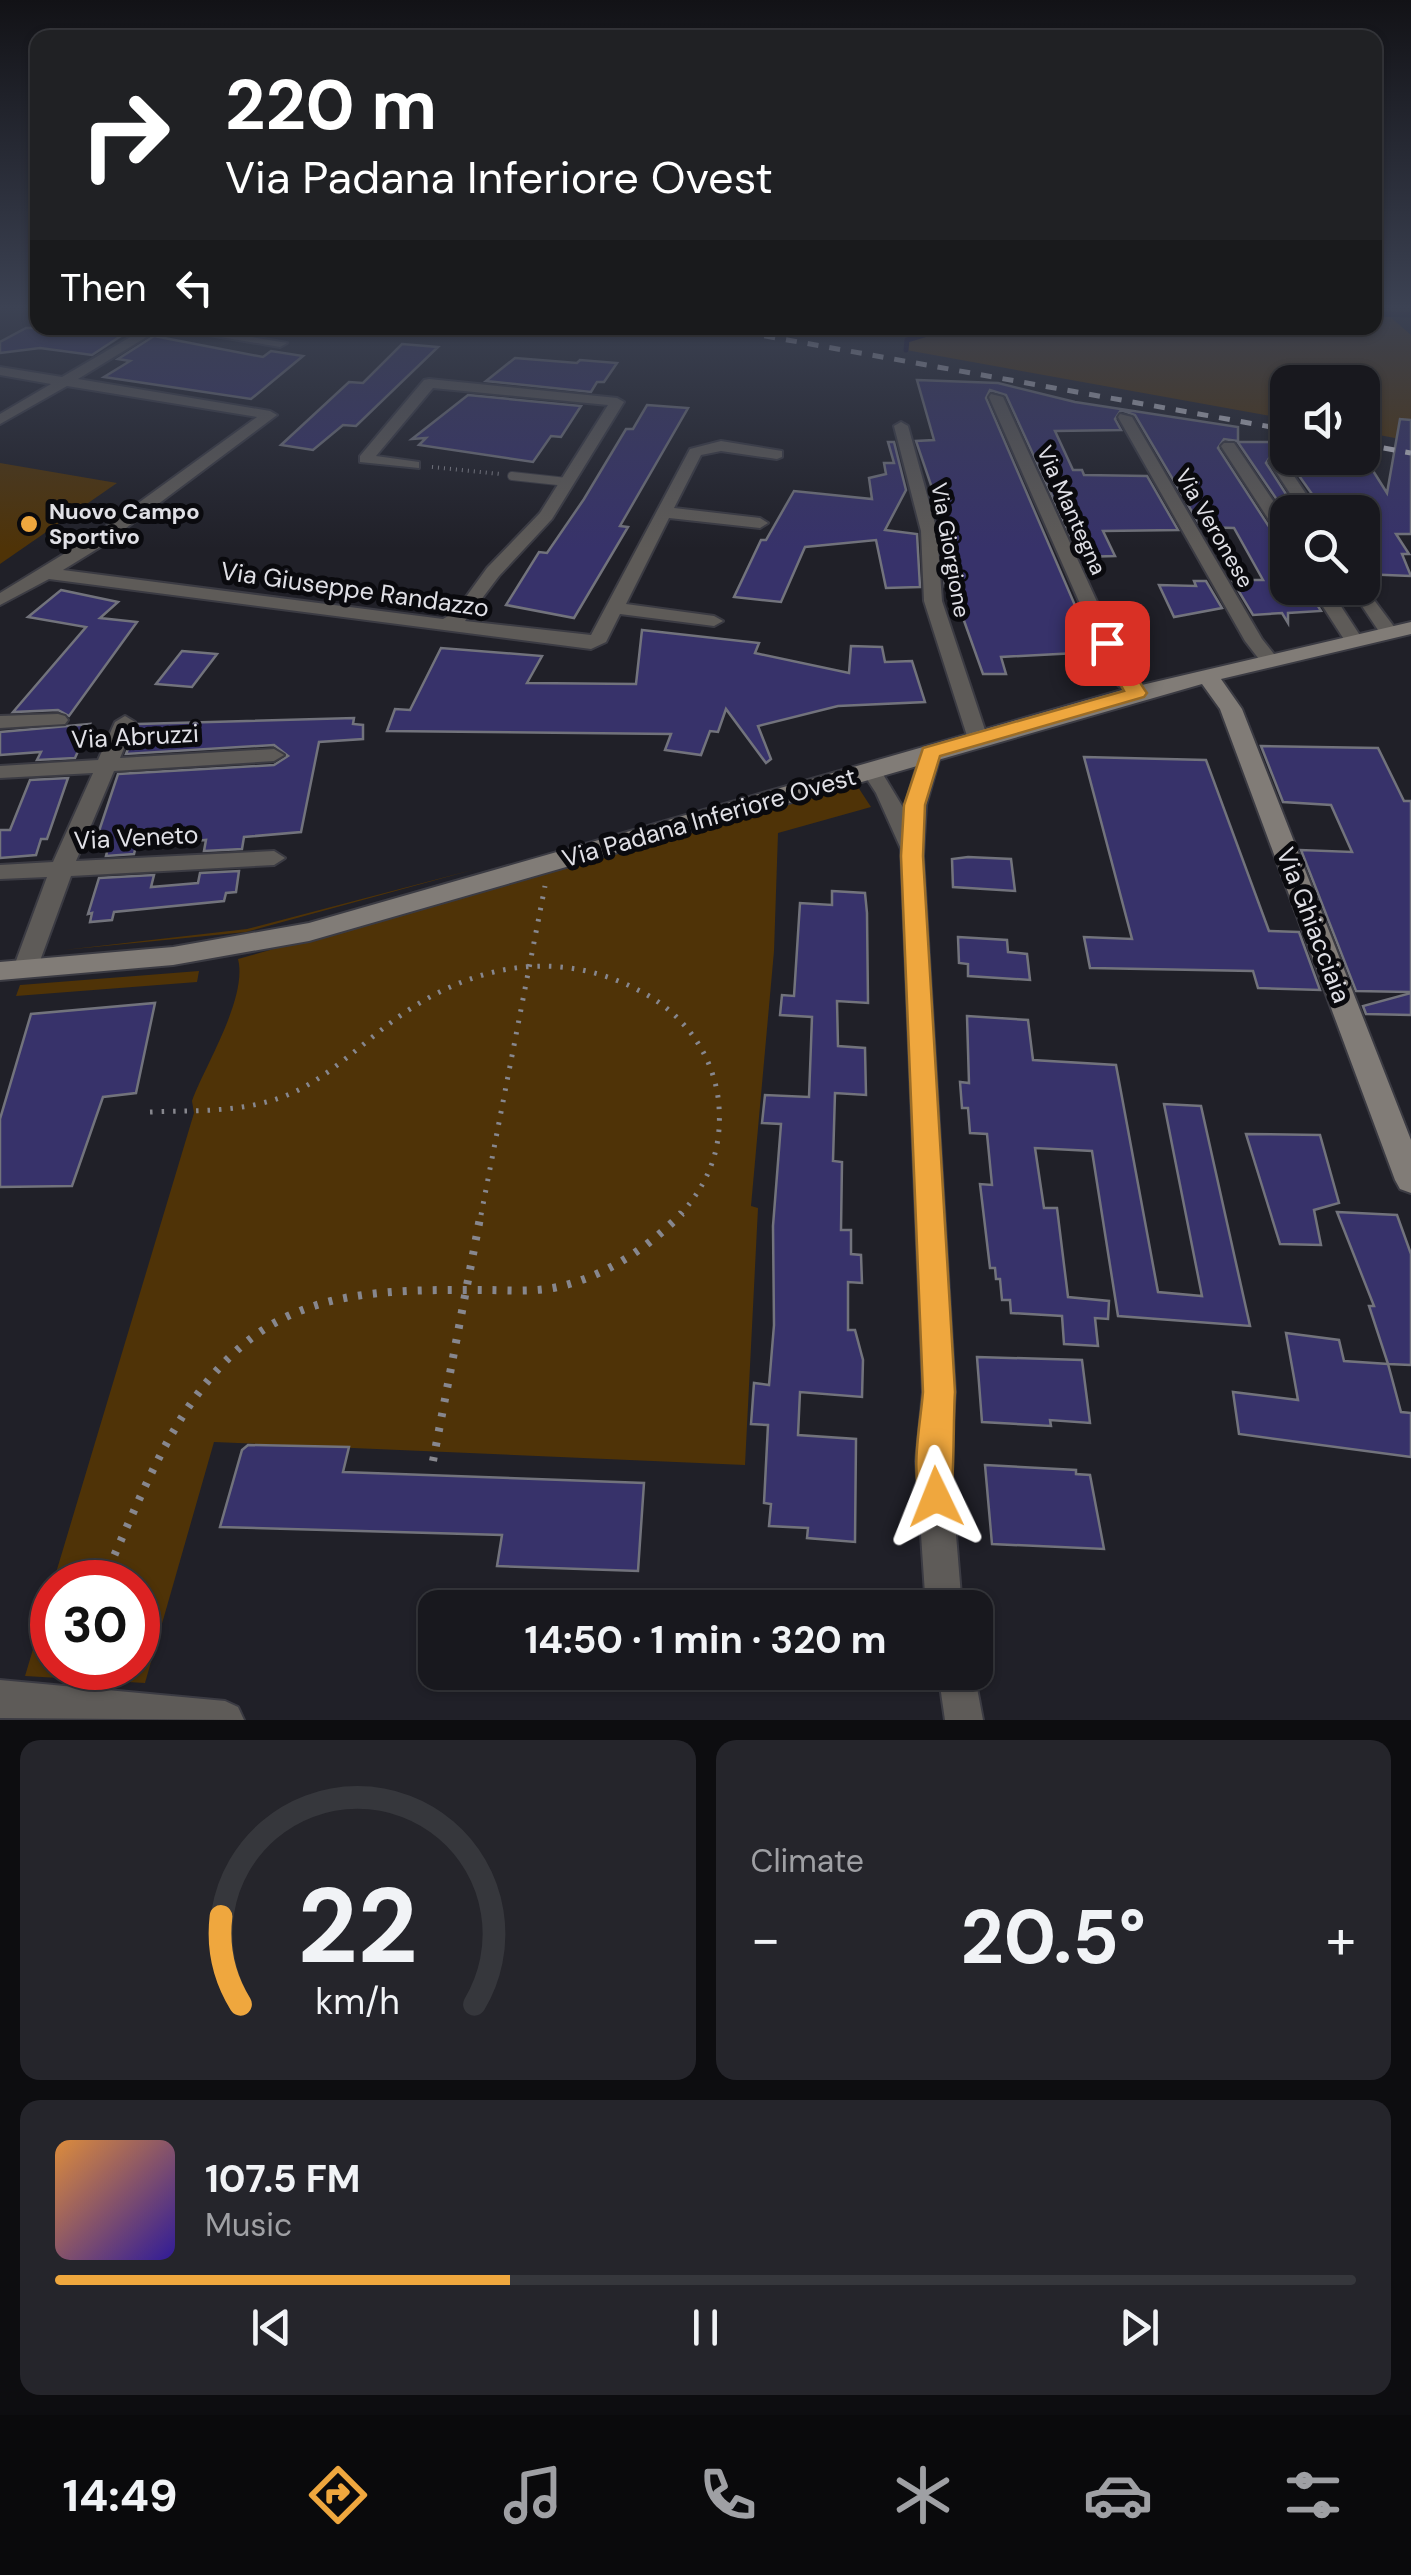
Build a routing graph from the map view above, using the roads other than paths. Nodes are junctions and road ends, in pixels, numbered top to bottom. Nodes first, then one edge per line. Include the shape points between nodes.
1 (54, 388) edge
2 (104, 388) edge
3 (423, 388) edge
4 (493, 388) edge
5 (996, 397) dead end
6 (1125, 417) dead end
7 (0, 420) edge
8 (901, 426) dead end
9 (1229, 446) dead end
10 (777, 454) dead end
11 (414, 464) road end
12 (512, 476) road end
13 (567, 482) junction
14 (1270, 509) edge
15 (664, 512) junction
16 (760, 524) dead end
17 (46, 573) junction
18 (0, 600) edge
19 (1331, 605) edge
20 (1371, 605) edge
21 (615, 608) junction
22 (714, 621) dead end
23 (449, 623) junction
24 (1411, 628) edge
25 (1389, 632) junction
26 (1354, 640) junction
27 (1269, 659) junction
28 (1207, 674) junction
29 (1138, 693) junction
30 (58, 720) dead end
31 (0, 722) edge
32 (125, 722) dead end
33 (978, 739) junction
34 (930, 752) junction
35 (274, 756) dead end
36 (107, 765) junction
37 (871, 770) junction
38 (0, 772) edge
39 (912, 856) junction
40 (274, 858) dead end
41 (62, 868) junction
42 (0, 872) edge
43 (13, 970) edge
44 (1411, 1180) edge
45 (943, 1590) edge
46 (959, 1690) edge
47 (0, 1699) edge
48 (225, 1720) edge
49 (964, 1720) edge

1 - 7 street
2 - 17 street via 270,415
3 - 11 street via 365,459
4 - 13 street via 615,400
5 - 29 street, Via Mantegna via 1123,678
6 - 27 street, Via Veronese
8 - 33 street, Via Giorgione via 930,530 934,602
9 - 14 street
10 - 15 street via 700,449
12 - 13 lane
13 - 23 street via 546,516
15 - 16 street
15 - 21 street
17 - 18 street
17 - 23 street, Via Giuseppe Randazzo
19 - 26 street
20 - 25 street
21 - 22 street
21 - 23 street, Via Giuseppe Randazzo via 592,643
24 - 25 street, Via Padana Inferiore Ovest
25 - 26 street, Via Padana Inferiore Ovest
26 - 27 street, Via Padana Inferiore Ovest
27 - 28 street, Via Padana Inferiore Ovest
28 - 29 street, Via Padana Inferiore Ovest
28 - 44 street, Via Ghiacciaia via 1231,708
29 - 33 street, Via Padana Inferiore Ovest
30 - 31 street
32 - 36 street
33 - 34 street, Via Padana Inferiore Ovest
34 - 37 street, Via Padana Inferiore Ovest
34 - 39 street via 914,805
35 - 36 street, Via Abruzzi
36 - 38 street, Via Abruzzi
36 - 41 street
37 - 39 street
37 - 43 street, Via Padana Inferiore Ovest via 275,940
39 - 45 street via 936,1297 933,1461
40 - 41 street, Via Veneto
41 - 42 street, Via Veneto
41 - 43 street
46 - 49 street
47 - 48 street

